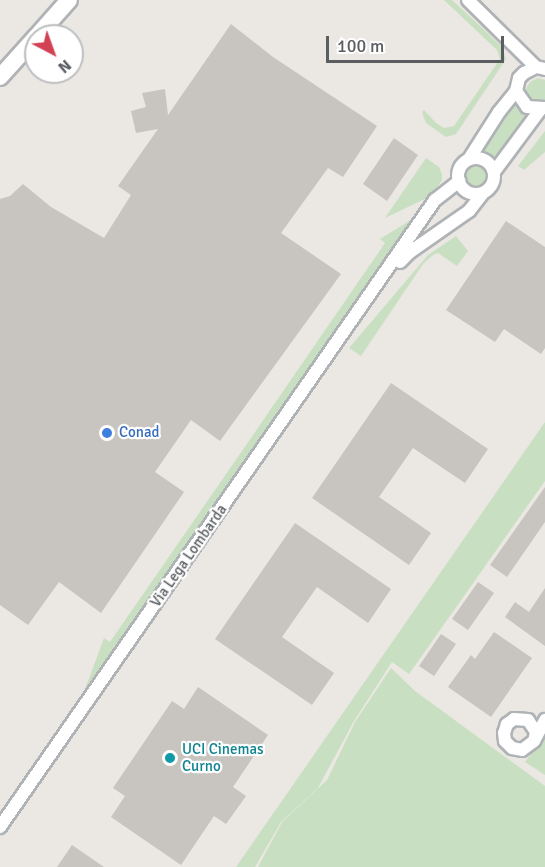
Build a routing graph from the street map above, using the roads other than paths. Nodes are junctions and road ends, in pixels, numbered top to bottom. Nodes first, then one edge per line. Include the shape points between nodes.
1 (69, 0) edge
2 (468, 0) edge
3 (47, 24) edge
4 (24, 50) edge
5 (541, 68) edge
6 (0, 77) edge
7 (516, 91) junction
8 (542, 109) edge
9 (469, 159) junction
10 (494, 172) junction
11 (459, 181) junction
12 (483, 193) junction
13 (378, 284) junction
14 (545, 714) edge
15 (528, 720) junction
16 (545, 720) edge
17 (534, 741) junction
18 (0, 827) edge

1 - 3 street
2 - 5 street
4 - 6 street
5 - 7 street, Via Lega Lombarda via 519,78
7 - 8 street via 527,107
7 - 9 street, Via Lega Lombarda
8 - 10 street, Via Lega Lombarda
9 - 10 street via 484,159
9 - 11 street, Via Lega Lombarda via 460,167
10 - 12 street, Via Lega Lombarda via 494,182
11 - 12 street via 471,193
11 - 13 street, Via Lega Lombarda via 435,200
12 - 13 street, Via Lega Lombarda via 469,211 410,252
13 - 18 street, Via Lega Lombarda
14 - 15 street
15 - 17 street via 536,732
15 - 17 street via 514,719 507,724 505,741 522,750
16 - 17 street

